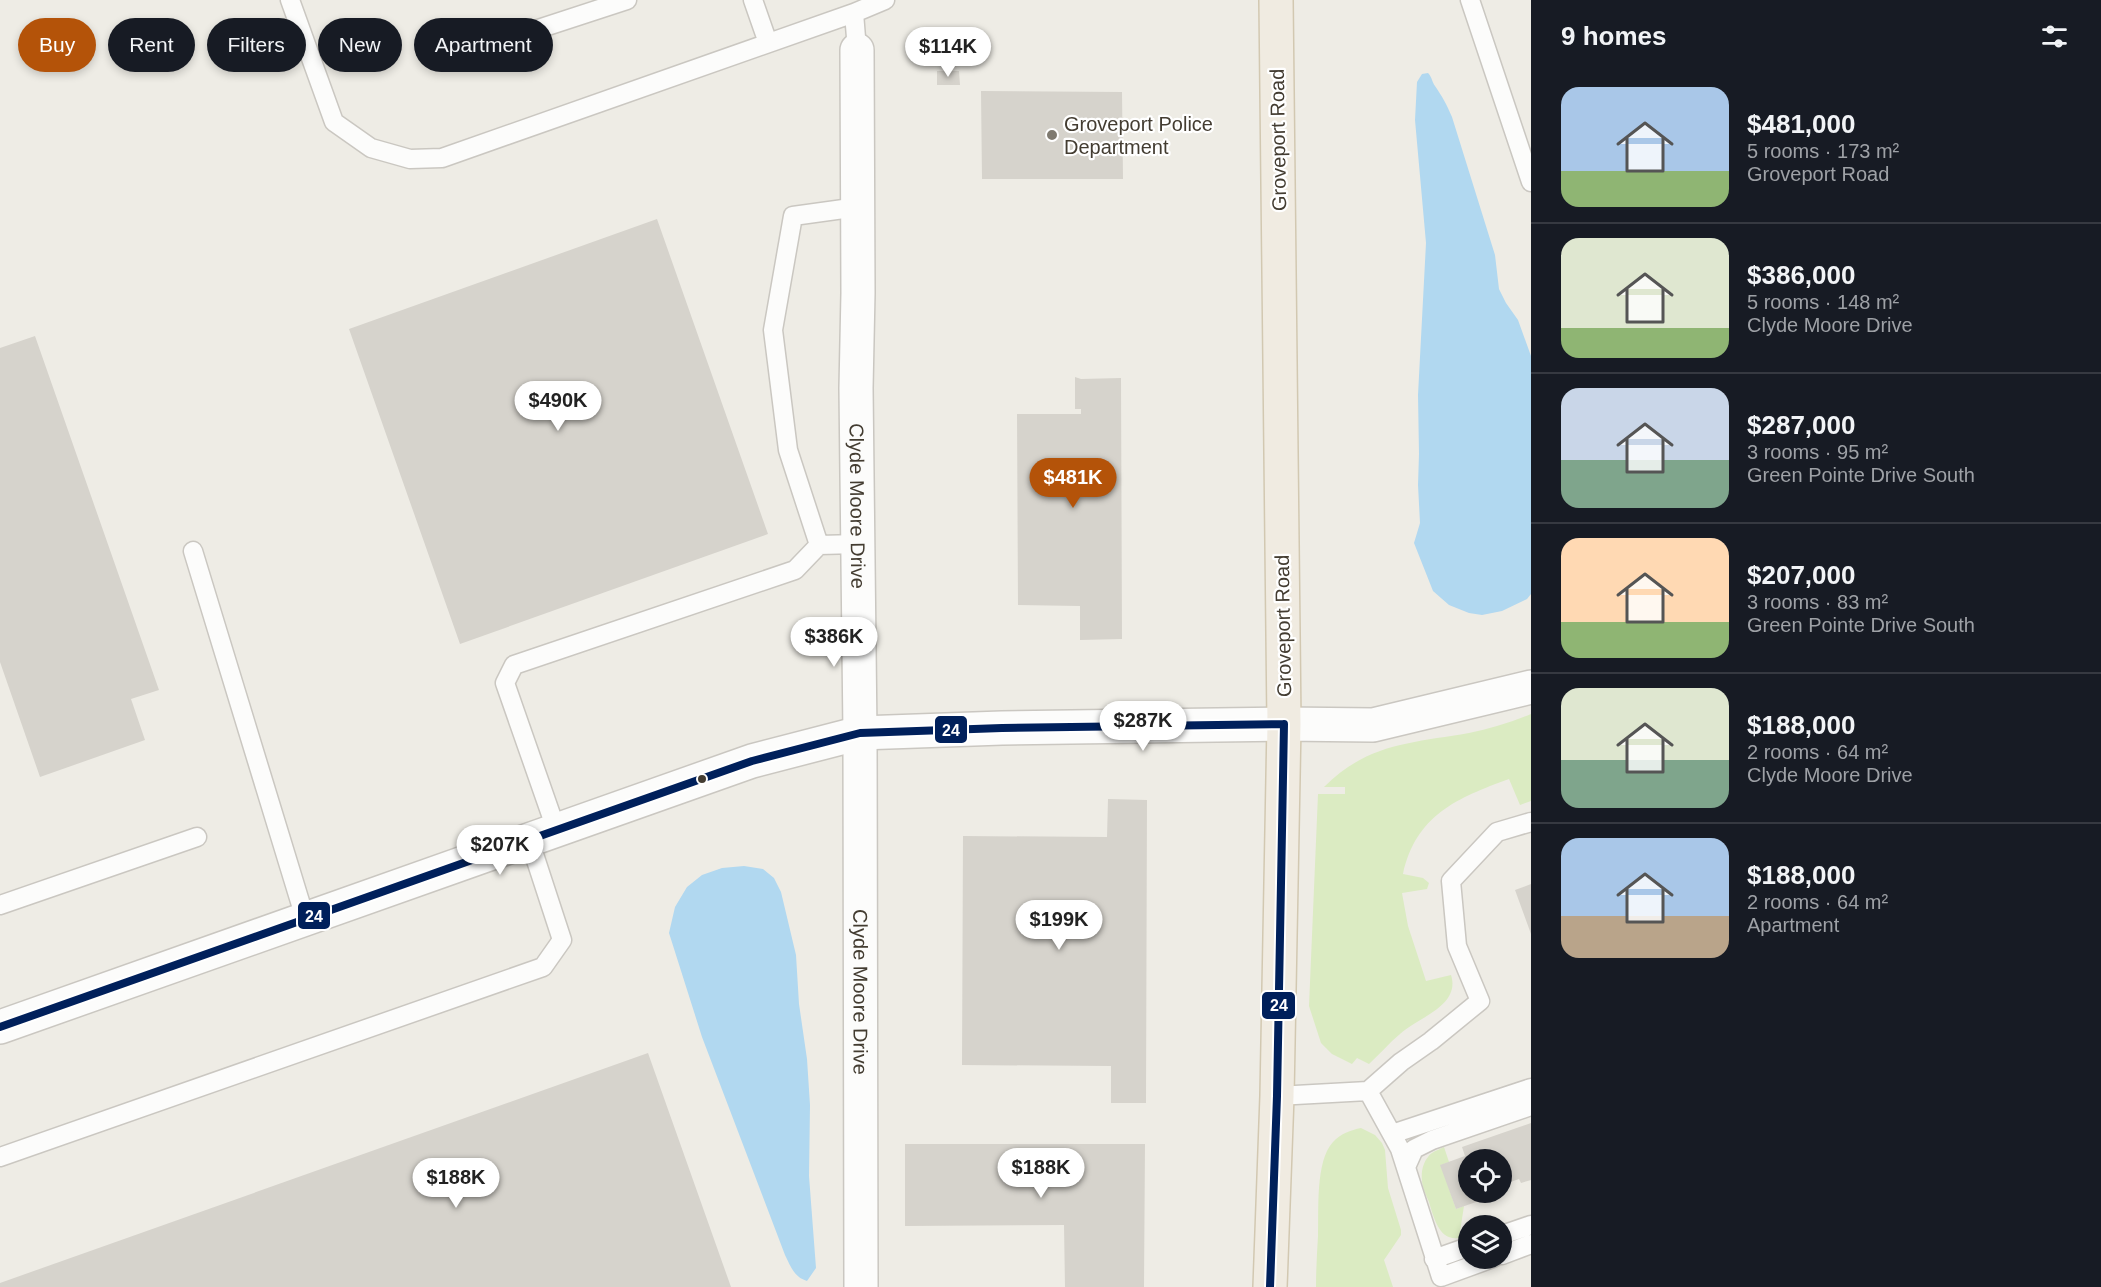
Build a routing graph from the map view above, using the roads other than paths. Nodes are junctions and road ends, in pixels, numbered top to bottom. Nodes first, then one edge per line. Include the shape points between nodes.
1 (290, 0) edge
2 (627, 0) edge
3 (753, 0) edge
4 (885, 0) edge
5 (1276, 0) edge
6 (1470, 0) edge
7 (854, 13) junction
8 (553, 24) edge
9 (768, 43) junction
10 (857, 50) joint
11 (1531, 182) edge
12 (858, 207) junction
13 (858, 544) junction
14 (819, 545) junction
15 (193, 551) dead end
16 (1531, 687) edge
17 (1284, 724) junction
18 (860, 733) junction
19 (1531, 822) edge
20 (542, 834) junction
21 (197, 837) dead end
22 (0, 905) edge
23 (305, 918) junction
24 (0, 1026) edge
25 (1531, 1088) edge
26 (1368, 1091) junction
27 (1277, 1096) junction
28 (1531, 1106) edge
29 (1392, 1134) junction
30 (0, 1157) edge
31 (1406, 1167) junction
32 (1531, 1225) edge
33 (1512, 1232) edge
34 (1531, 1244) edge
35 (1458, 1250) edge
36 (1512, 1251) edge
37 (1434, 1258) junction
38 (1462, 1269) edge
39 (861, 1287) edge
40 (1270, 1287) edge

1 - 9 lane via 334,122 371,148 410,159 442,159
2 - 8 lane
3 - 9 lane
4 - 7 lane
5 - 17 main road, Groveport Road
6 - 11 lane
7 - 9 lane
7 - 10 lane
10 - 12 street, Clyde Moore Drive
12 - 13 street, Clyde Moore Drive
12 - 14 lane via 793,216 773,330 789,450
13 - 14 lane
13 - 18 street, Clyde Moore Drive
14 - 20 lane via 795,570 514,665 505,683
15 - 23 lane
16 - 17 street via 1373,725
17 - 18 street
17 - 27 main road, Groveport Road
18 - 20 street via 752,761
18 - 39 street, Clyde Moore Drive
19 - 26 lane via 1497,832 1450,881 1457,946 1480,1001
20 - 23 street
20 - 30 lane via 562,940 543,967
21 - 22 lane
23 - 24 street
25 - 29 lane
26 - 27 lane
26 - 29 lane
27 - 40 main road, Groveport Road
28 - 31 lane via 1432,1140 1414,1149
29 - 31 lane
31 - 37 lane
32 - 33 lane
34 - 36 lane
35 - 37 lane
37 - 38 lane via 1441,1277

